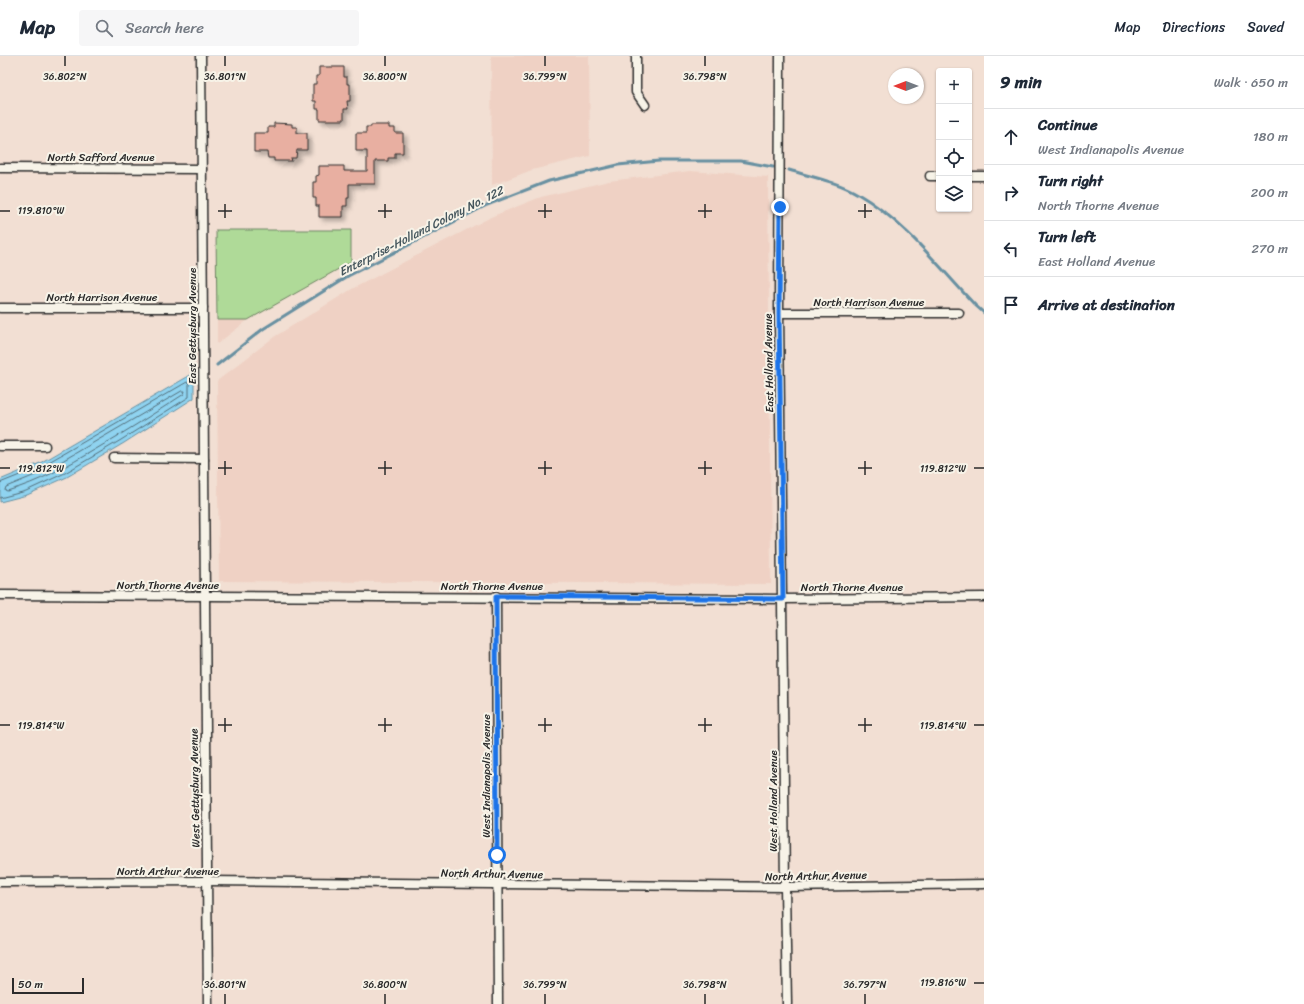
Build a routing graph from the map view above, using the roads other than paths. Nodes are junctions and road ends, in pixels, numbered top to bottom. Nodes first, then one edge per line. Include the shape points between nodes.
1 (201, 56) edge
2 (636, 56) edge
3 (780, 56) edge
4 (645, 105) dead end
5 (0, 168) edge
6 (202, 169) junction
7 (930, 176) dead end
8 (936, 176) edge
9 (972, 176) edge
10 (984, 176) edge
11 (0, 308) edge
12 (203, 308) junction
13 (779, 313) junction
14 (959, 313) dead end
15 (0, 446) edge
16 (46, 446) dead end
17 (114, 458) dead end
18 (204, 459) junction
19 (0, 595) edge
20 (204, 596) junction
21 (496, 596) junction
22 (984, 597) edge
23 (783, 599) junction
24 (0, 882) edge
25 (208, 882) junction
26 (984, 884) edge
27 (497, 885) junction
28 (785, 887) junction
29 (208, 1004) edge
30 (498, 1004) edge
31 (787, 1004) edge

1 - 6 street, East Gettysburg Avenue
2 - 4 street via 636,92
3 - 13 street, East Holland Avenue
5 - 6 street, North Safford Avenue
6 - 12 street, East Gettysburg Avenue
7 - 8 street
9 - 10 street
11 - 12 street, North Harrison Avenue
12 - 18 street, East Gettysburg Avenue
13 - 14 street, North Harrison Avenue
13 - 23 street, East Holland Avenue
15 - 16 street
17 - 18 street
18 - 20 street, East Gettysburg Avenue
19 - 20 street, North Thorne Avenue
20 - 21 street, North Thorne Avenue
20 - 25 street, West Gettysburg Avenue
21 - 23 street, North Thorne Avenue
21 - 27 street, West Indianapolis Avenue
22 - 23 street, North Thorne Avenue
23 - 28 street, West Holland Avenue
24 - 25 street, North Arthur Avenue
25 - 27 street, North Arthur Avenue
25 - 29 street, West Gettysburg Avenue
26 - 28 street, North Arthur Avenue
27 - 28 street, North Arthur Avenue
27 - 30 street, West Indianapolis Avenue
28 - 31 street, West Holland Avenue

